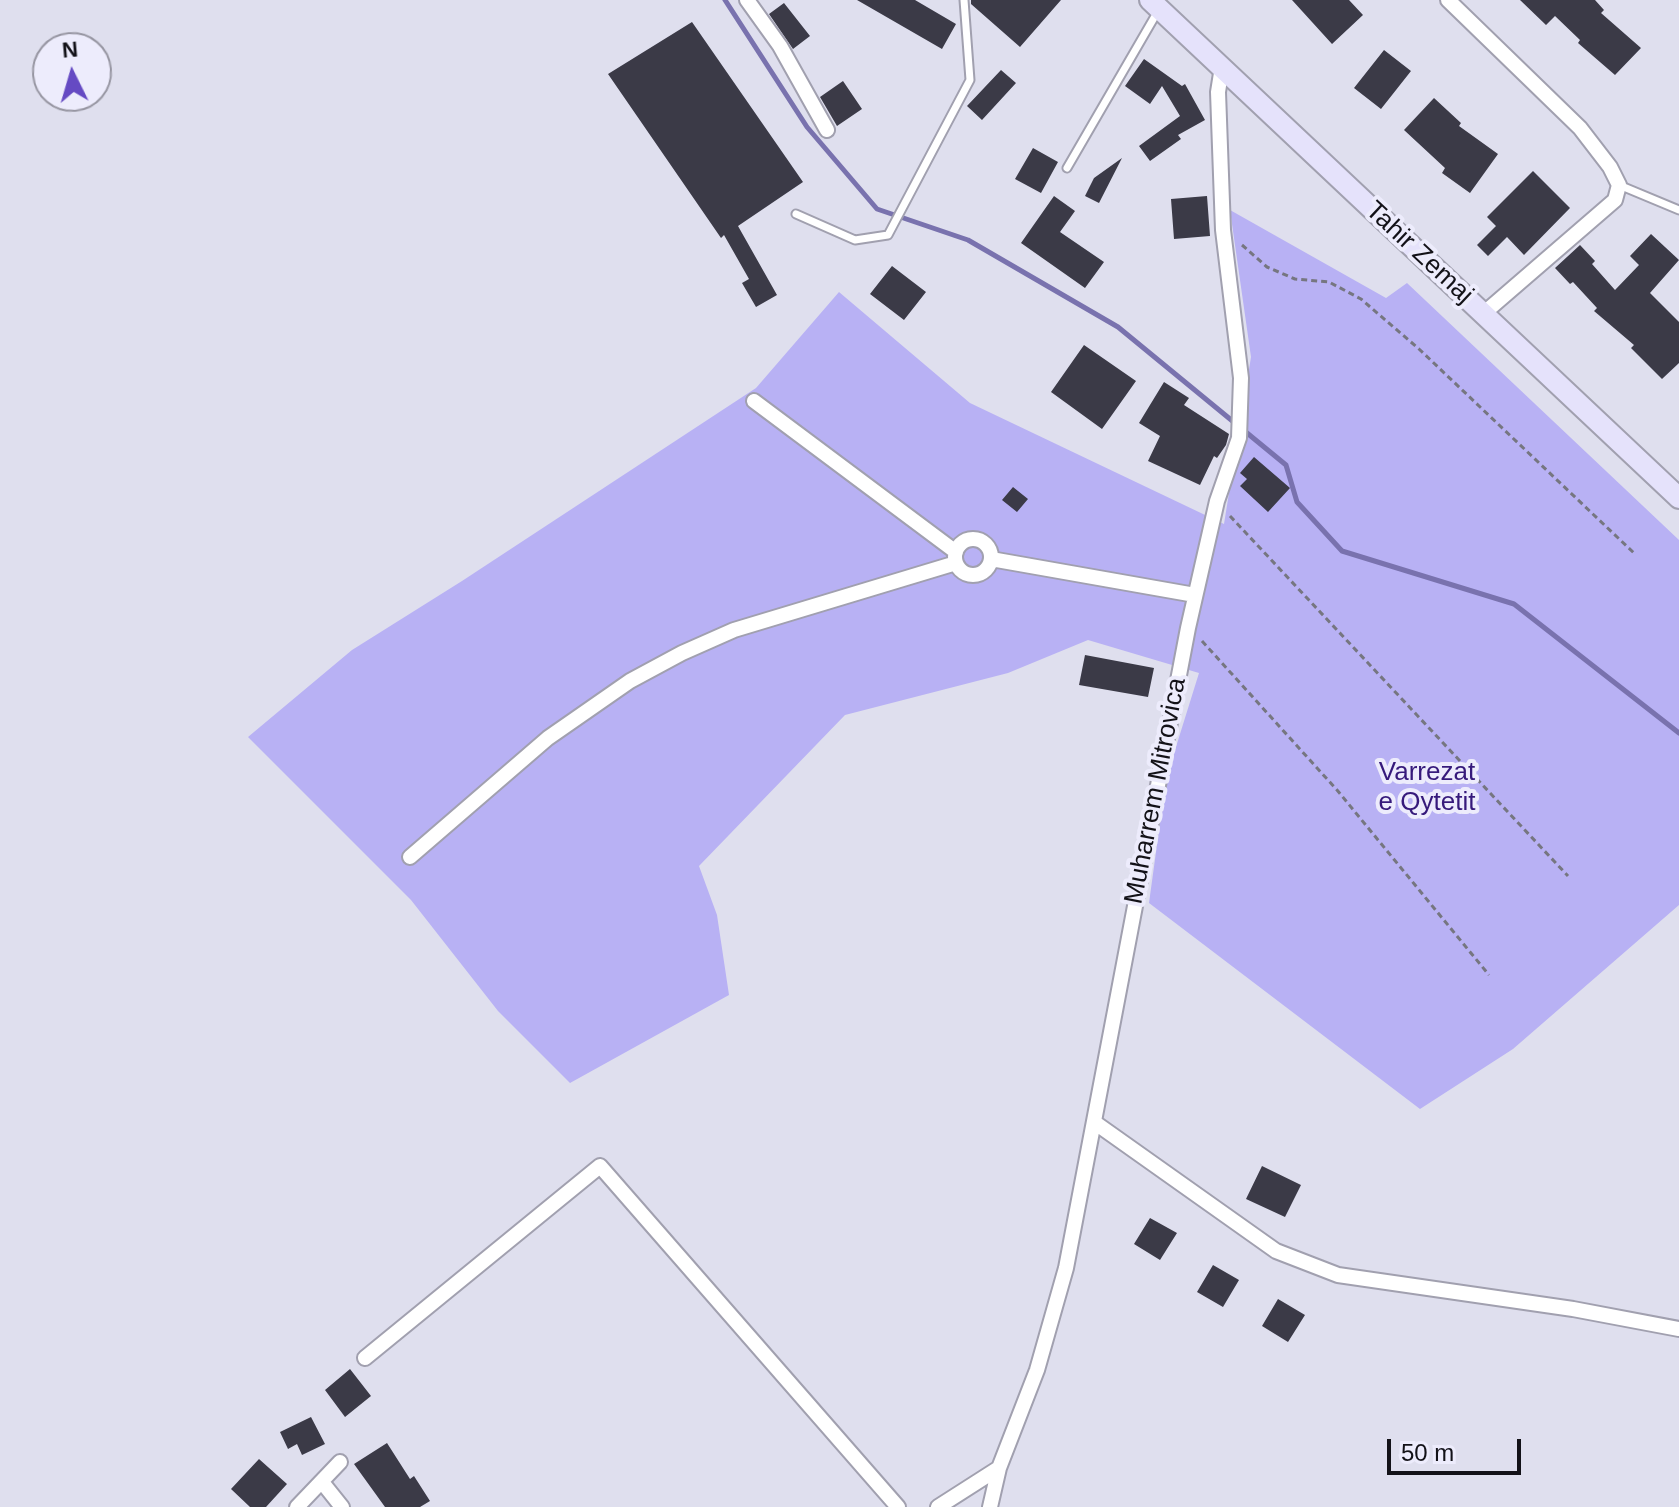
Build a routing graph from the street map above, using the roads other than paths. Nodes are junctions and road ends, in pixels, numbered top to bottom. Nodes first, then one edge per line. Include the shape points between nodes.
1 (747, 0) edge
2 (964, 0) edge
3 (1448, 0) edge
4 (1155, 4) edge
5 (1222, 67) junction
6 (827, 130) dead end
7 (1067, 168) dead end
8 (1619, 185) junction
9 (1679, 210) edge
10 (796, 214) dead end
11 (1483, 314) junction
12 (754, 401) dead end
13 (1679, 498) edge
14 (956, 558) junction
15 (991, 559) junction
16 (1195, 595) junction
17 (410, 857) dead end
18 (1094, 1122) junction
19 (1679, 1329) edge
20 (365, 1358) dead end
21 (340, 1462) dead end
22 (999, 1468) junction
23 (322, 1482) junction
24 (297, 1507) edge
25 (342, 1507) edge
26 (898, 1507) edge
27 (938, 1507) edge
28 (990, 1507) edge

1 - 6 street
2 - 10 lane via 970,80 888,235 855,240
3 - 8 street via 1580,128
4 - 5 main road, Tahir Zemaj
4 - 7 lane, Tahir Zemaj
5 - 11 main road, Tahir Zemaj
5 - 16 street, Muharrem Mitrovica via 1218,92 1223,230 1241,378 1239,438 1217,501
8 - 9 lane
8 - 11 street via 1615,200
11 - 13 main road, Tahir Zemaj
12 - 14 street
14 - 15 street via 964,572 976,575
14 - 15 street via 963,542 979,540
14 - 17 street via 734,630 630,681 548,738
15 - 16 street
16 - 18 street, Muharrem Mitrovica
18 - 19 street via 1276,1251 1338,1275
18 - 22 street, Muharrem Mitrovica via 1066,1268 1037,1370
20 - 26 street via 600,1166
21 - 23 street
22 - 27 street
22 - 28 street, Muharrem Mitrovica
23 - 24 street
23 - 25 street

